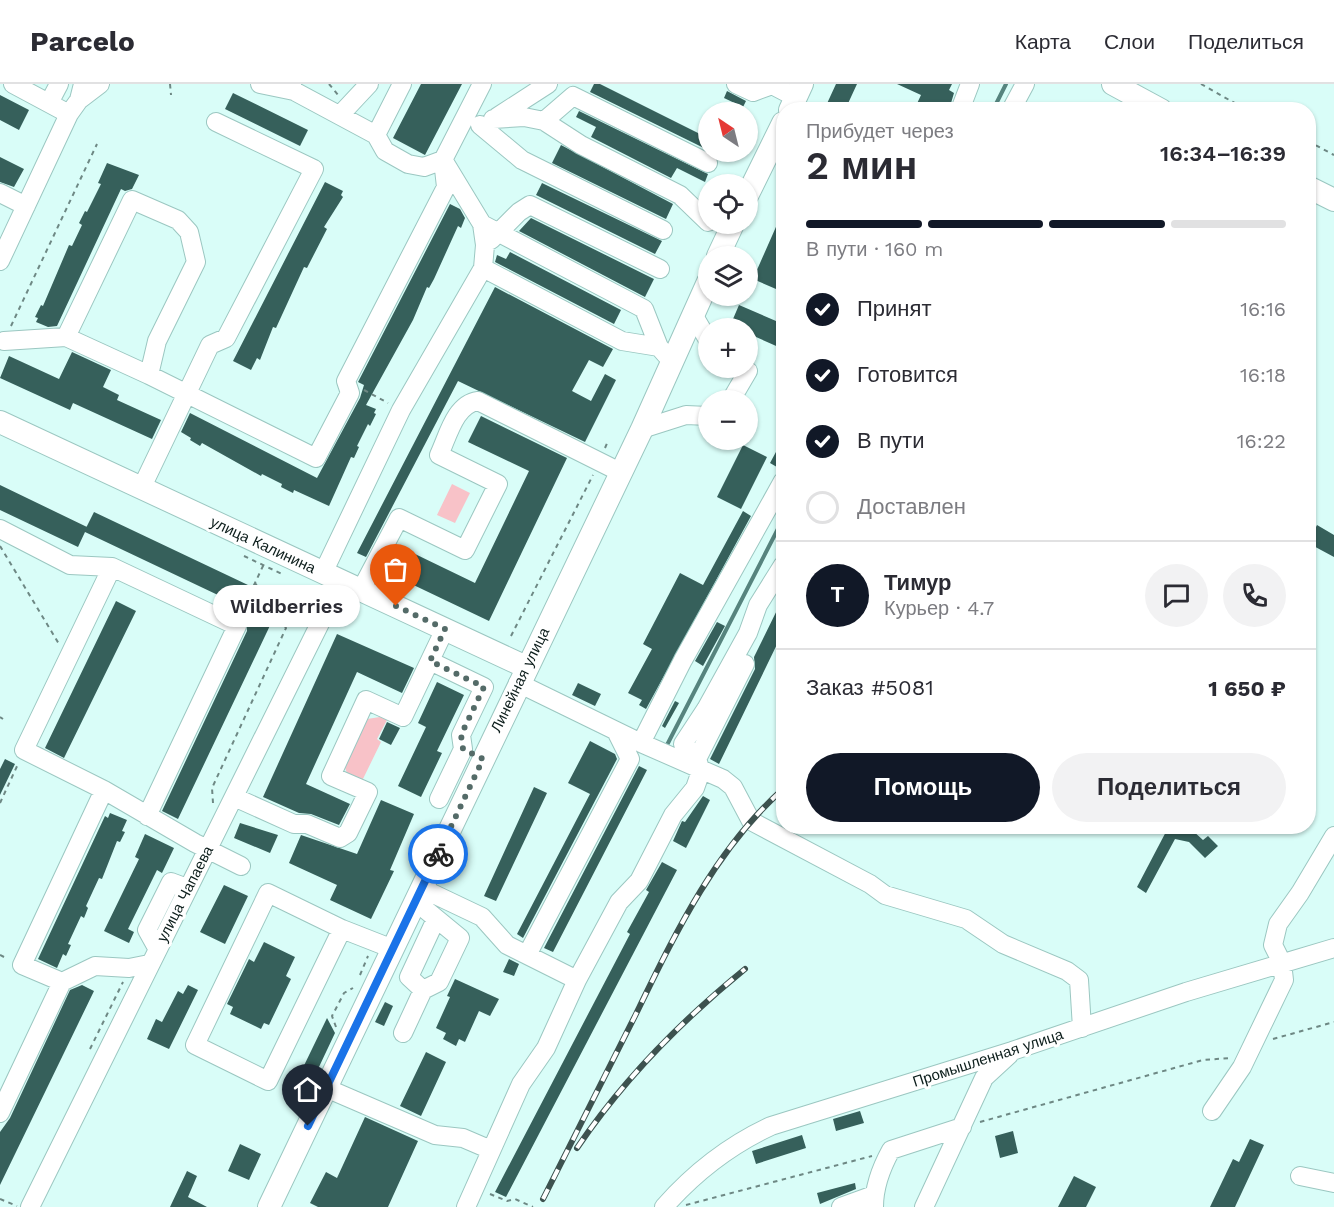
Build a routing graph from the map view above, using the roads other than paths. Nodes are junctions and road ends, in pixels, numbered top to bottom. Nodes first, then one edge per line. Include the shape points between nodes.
1 (13, 84) edge
2 (59, 84) edge
3 (100, 84) edge
4 (260, 84) edge
5 (369, 84) edge
6 (402, 84) edge
7 (482, 84) edge
8 (548, 84) edge
9 (736, 84) edge
10 (970, 84) edge
11 (1025, 84) edge
12 (1113, 84) edge
13 (771, 85) edge
14 (293, 87) edge
15 (572, 90) edge
16 (1137, 90) edge
17 (796, 97) edge
18 (77, 99) edge
19 (963, 102) edge
20 (1015, 102) edge
21 (1151, 102) edge
22 (49, 103) junction
23 (340, 115) junction
24 (544, 121) junction
25 (216, 122) dead end
26 (486, 122) junction
27 (460, 126) junction
28 (376, 135) junction
29 (776, 137) edge
30 (443, 160) junction
31 (708, 163) dead end
32 (758, 174) edge
33 (1316, 191) edge
34 (0, 193) edge
35 (1334, 200) edge
36 (26, 206) junction
37 (698, 212) edge
38 (482, 224) junction
39 (663, 230) dead end
40 (500, 233) junction
41 (5, 238) edge
42 (485, 245) junction
43 (0, 261) edge
44 (483, 268) junction
45 (660, 269) dead end
46 (698, 306) edge
47 (694, 316) junction
48 (698, 323) edge
49 (66, 337) junction
50 (4, 341) road end
51 (666, 355) junction
52 (149, 375) junction
53 (186, 393) junction
54 (698, 416) edge
55 (0, 422) edge
56 (642, 429) junction
57 (620, 472) junction
58 (141, 489) junction
59 (776, 494) edge
60 (0, 529) edge
61 (112, 567) junction
62 (776, 576) edge
63 (351, 586) junction
64 (445, 629) junction
65 (430, 661) junction
66 (745, 664) dead end
67 (522, 675) junction
68 (616, 731) junction
69 (641, 743) junction
70 (473, 754) junction
71 (699, 765) junction
72 (104, 790) junction
73 (234, 797) junction
74 (439, 799) dead end
75 (147, 816) junction
76 (1334, 836) edge
77 (207, 849) junction
78 (241, 866) dead end
79 (418, 895) junction
80 (436, 919) junction
81 (342, 929) junction
82 (1334, 948) edge
83 (393, 949) junction
84 (153, 956) junction
85 (527, 956) junction
86 (1282, 963) junction
87 (577, 980) junction
88 (62, 982) junction
89 (423, 990) junction
90 (1082, 1028) junction
91 (404, 1034) dead end
92 (1012, 1051) junction
93 (326, 1088) junction
94 (1212, 1111) dead end
95 (0, 1113) edge
96 (962, 1127) junction
97 (491, 1150) junction
98 (1300, 1176) dead end
99 (1334, 1183) edge
100 (874, 1201) edge
101 (275, 1205) edge
102 (30, 1207) edge
103 (466, 1207) edge
104 (664, 1207) edge
105 (842, 1207) edge
106 (924, 1207) edge

1 - 22 street
2 - 22 street
3 - 18 street
4 - 14 street
5 - 23 street
6 - 28 street
7 - 27 street
8 - 26 street
9 - 13 street via 753,92
10 - 19 street
11 - 20 street
12 - 16 main road
13 - 17 street
14 - 23 street
15 - 24 street
15 - 31 street
16 - 21 main road
18 - 22 street
18 - 36 street
23 - 28 street
24 - 26 street via 524,117
24 - 37 street via 581,145 680,195
25 - 53 street via 314,169 226,338 210,345
26 - 27 street
26 - 39 street via 522,160
27 - 30 street
28 - 30 street via 385,151 408,164 424,167
29 - 32 main road
30 - 38 street
30 - 53 street via 446,188 346,381 350,393 316,458
33 - 35 main road
34 - 36 street
36 - 41 street
38 - 40 street
38 - 42 street
40 - 42 street
40 - 45 street via 530,205
40 - 51 street via 644,309
41 - 43 street
42 - 44 street
44 - 51 street via 622,341
44 - 63 street via 401,410
46 - 47 main road, Линейная улица
47 - 48 street
47 - 51 main road, Линейная улица
49 - 50 street
49 - 52 street
49 - 52 street via 132,200 149,205 178,220 189,232 196,262 157,341
51 - 56 main road, Линейная улица
52 - 53 street
53 - 58 street
54 - 56 street via 686,415
55 - 58 main road, улица Калинина
56 - 57 main road, Линейная улица
57 - 63 street via 478,401 469,402 459,411 439,455 498,484 465,550 399,518
57 - 67 main road, Линейная улица
58 - 63 main road, улица Калинина
59 - 69 street
60 - 61 street via 70,565
61 - 72 street via 24,750
61 - 75 street via 237,626
62 - 71 street via 717,690 683,744
63 - 64 main road, улица Калинина
63 - 73 street, улица Чапаева
64 - 65 street
64 - 67 main road, улица Калинина
65 - 70 street via 484,687 461,735
65 - 73 street via 403,717 366,700 331,776 368,792 348,833 340,838 307,824 294,824
66 - 71 street
67 - 68 street
67 - 70 main road, Линейная улица
68 - 69 street
68 - 85 street via 630,759
69 - 71 street
70 - 74 street
70 - 79 main road, Линейная улица
71 - 87 street via 695,788 673,815 639,881 619,902
71 - 90 street via 733,787 751,821 885,895 966,920 1003,944 1067,971 1079,980
72 - 75 street
72 - 88 street via 22,965
73 - 77 street, улица Чапаева
75 - 77 street
76 - 86 street via 1278,924 1273,945
77 - 78 street
77 - 84 street, улица Чапаева via 171,882
79 - 80 street
79 - 83 main road, Линейная улица
79 - 85 street via 482,917 507,945
80 - 89 street via 409,977
80 - 89 street via 460,938 439,982
81 - 81 street via 268,894 195,1045 268,1080
81 - 83 street
82 - 86 street, Промышленная улица
83 - 93 main road, Линейная улица
84 - 88 street via 129,968 95,966
84 - 102 street, улица Чапаева
85 - 87 street
86 - 90 street, Промышленная улица
86 - 94 street via 1284,980 1254,1045
87 - 97 street via 546,1048 521,1084
88 - 95 street
89 - 91 street
90 - 92 street, Промышленная улица
92 - 96 street via 984,1078
92 - 104 street, Промышленная улица via 771,1126 720,1155
93 - 97 street via 435,1135 463,1138
93 - 101 main road, Линейная улица
96 - 100 street via 891,1150 881,1169
96 - 106 street
97 - 103 street
98 - 99 street
100 - 105 street

